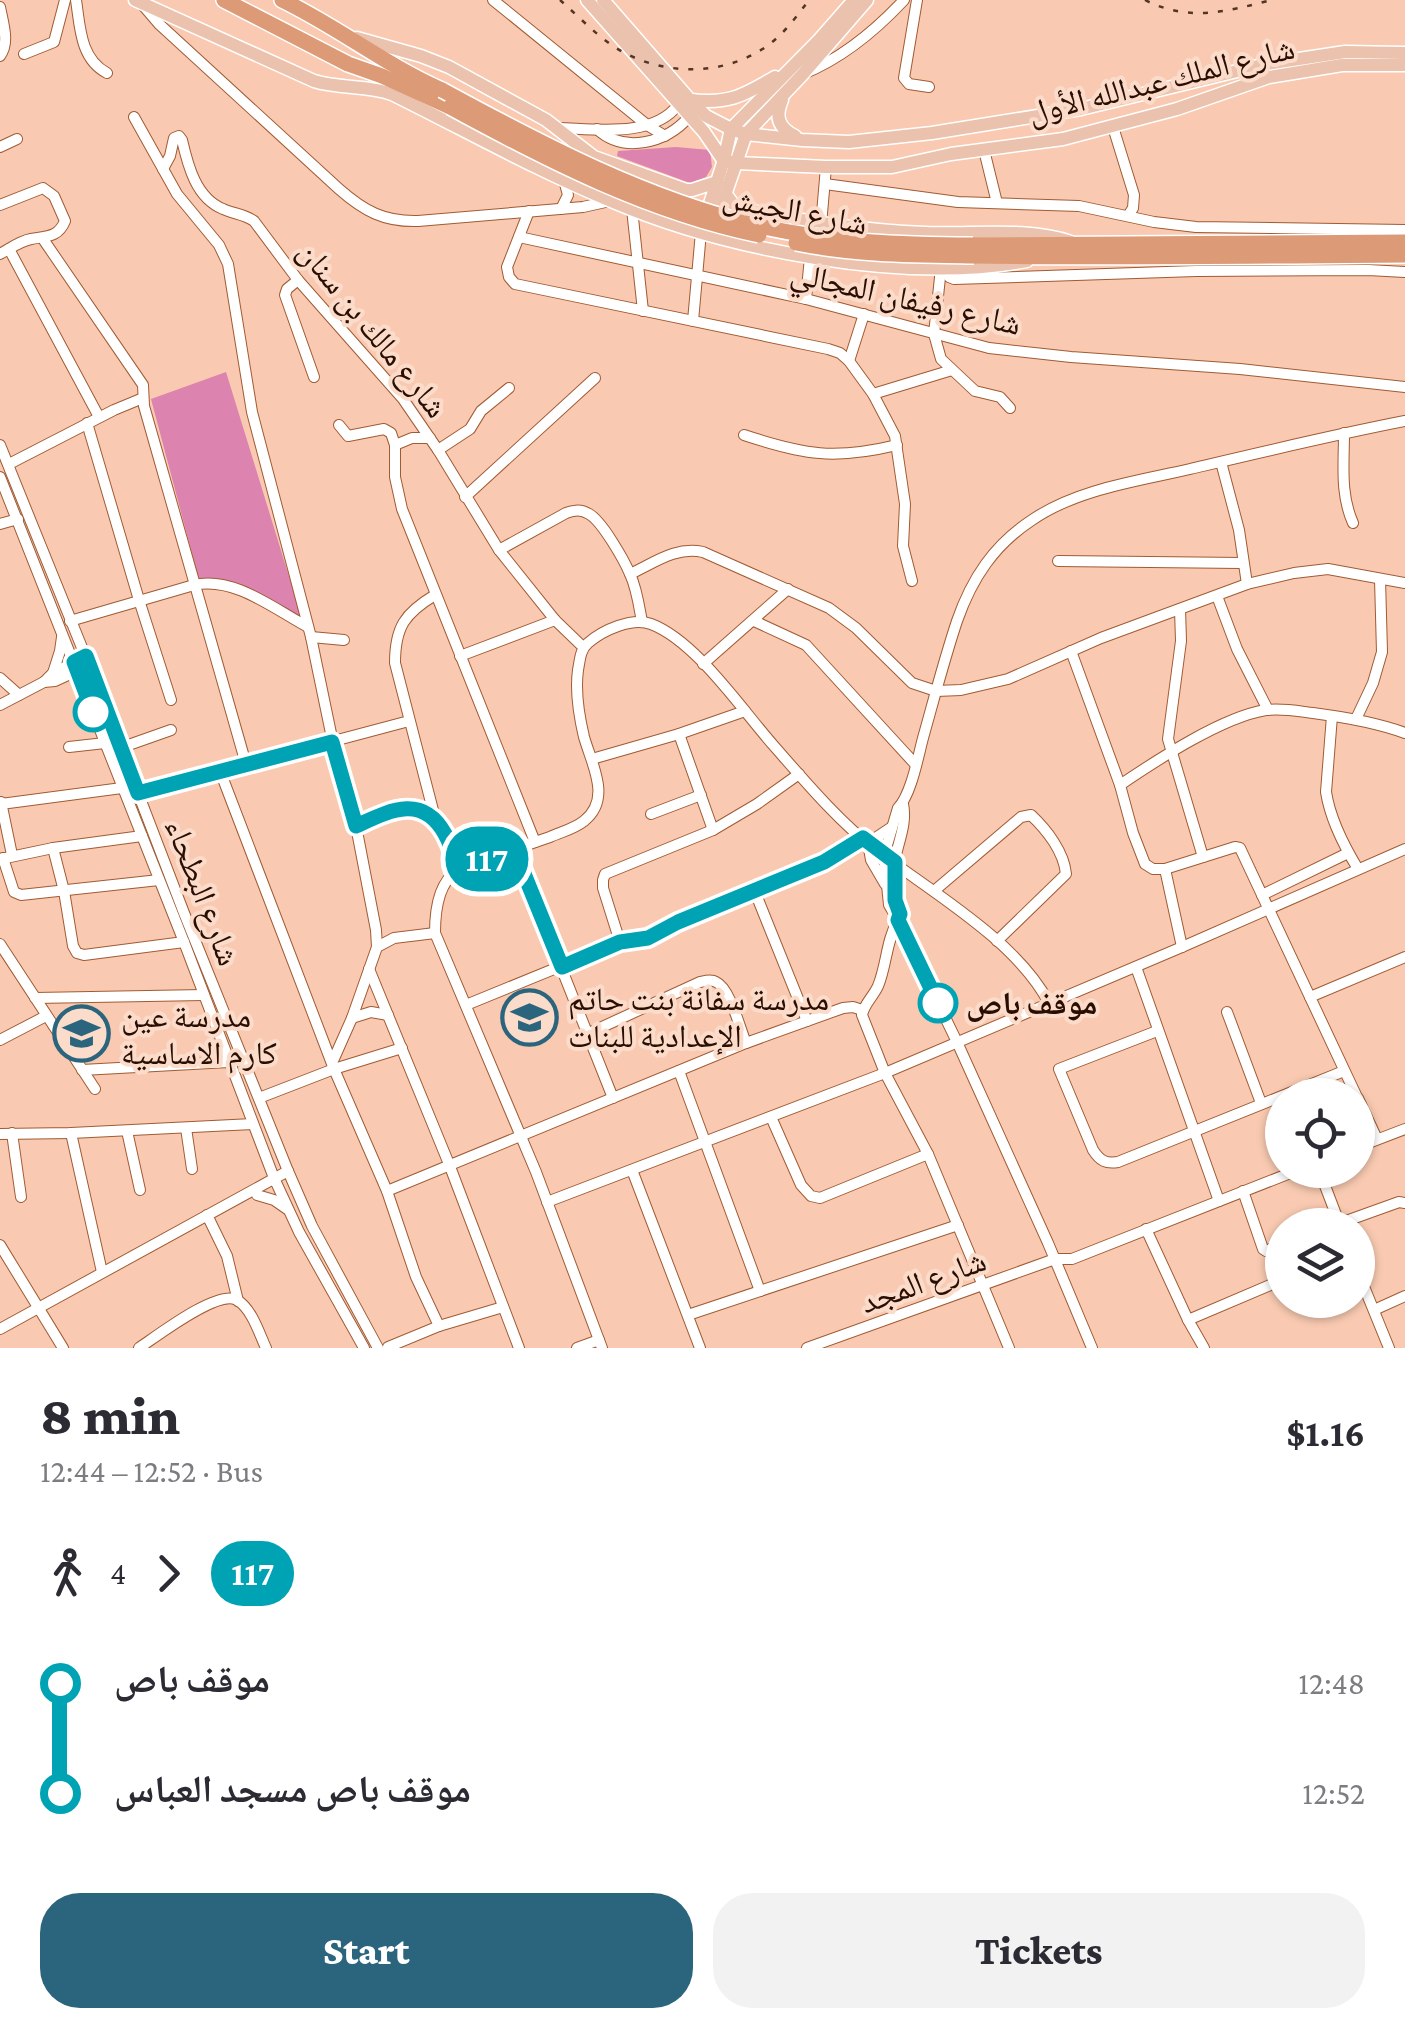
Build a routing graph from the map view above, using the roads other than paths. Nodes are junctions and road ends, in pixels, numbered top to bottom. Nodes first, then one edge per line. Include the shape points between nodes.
1 (65, 0) edge
2 (76, 0) edge
3 (224, 0) edge
4 (282, 0) edge
5 (493, 0) edge
6 (587, 0) edge
7 (603, 0) edge
8 (854, 0) edge
9 (866, 0) edge
10 (904, 0) edge
11 (918, 0) edge
12 (138, 1) edge
13 (0, 7) edge
14 (168, 22) junction
15 (340, 31) junction
16 (1405, 53) edge
17 (24, 54) dead end
18 (0, 56) edge
19 (1405, 66) edge
20 (1267, 71) junction
21 (107, 72) dead end
22 (796, 72) junction
23 (380, 82) junction
24 (792, 86) junction
25 (929, 87) dead end
26 (684, 103) junction
27 (134, 116) dead end
28 (689, 117) junction
29 (647, 125) junction
30 (1113, 127) junction
31 (559, 128) junction
32 (596, 129) junction
33 (731, 130) junction
34 (746, 134) junction
35 (665, 136) junction
36 (17, 140) dead end
37 (802, 140) junction
38 (0, 148) edge
39 (984, 150) junction
40 (730, 161) junction
41 (826, 167) junction
42 (162, 170) junction
43 (564, 180) junction
44 (825, 184) junction
45 (721, 188) junction
46 (610, 201) junction
47 (997, 203) junction
48 (0, 206) edge
49 (562, 208) junction
50 (632, 210) junction
51 (530, 212) junction
52 (1128, 216) junction
53 (821, 225) junction
54 (1405, 230) edge
55 (706, 234) junction
56 (520, 237) junction
57 (43, 239) junction
58 (1405, 242) edge
59 (1073, 243) junction
60 (5, 251) edge
61 (1405, 255) edge
62 (810, 257) junction
63 (978, 261) junction
64 (638, 263) junction
65 (943, 268) junction
66 (1405, 272) edge
67 (697, 276) junction
68 (298, 280) junction
69 (806, 298) junction
70 (644, 311) junction
71 (864, 314) junction
72 (693, 321) junction
73 (934, 334) junction
74 (849, 360) junction
75 (952, 370) junction
76 (314, 377) dead end
77 (595, 378) dead end
78 (1405, 387) edge
79 (509, 388) dead end
80 (873, 394) junction
81 (144, 398) junction
82 (1010, 408) dead end
83 (99, 417) junction
84 (1405, 421) edge
85 (87, 423) junction
86 (339, 425) dead end
87 (1344, 433) junction
88 (744, 435) dead end
89 (430, 438) junction
90 (395, 444) junction
91 (898, 445) junction
92 (0, 446) edge
93 (438, 450) junction
94 (1221, 462) junction
95 (8, 464) junction
96 (0, 477) edge
97 (465, 497) junction
98 (18, 519) junction
99 (1353, 523) dead end
100 (0, 524) edge
101 (499, 550) junction
102 (1058, 561) dead end
103 (1242, 564) junction
104 (630, 574) junction
105 (1380, 579) junction
106 (912, 581) dead end
107 (1405, 583) edge
108 (1246, 584) junction
109 (194, 585) junction
110 (788, 590) junction
111 (434, 595) junction
112 (1217, 596) junction
113 (139, 600) junction
114 (1180, 609) junction
115 (554, 620) junction
116 (754, 621) junction
117 (642, 622) junction
118 (66, 626) junction
119 (310, 632) junction
120 (344, 640) dead end
121 (583, 647) junction
122 (1071, 651) junction
123 (460, 656) junction
124 (82, 663) junction
125 (703, 664) junction
126 (49, 677) junction
127 (0, 678) edge
128 (936, 690) junction
129 (19, 695) junction
130 (171, 700) dead end
131 (1, 701) edge
132 (1268, 710) junction
133 (745, 711) junction
134 (1332, 716) junction
135 (1356, 719) junction
136 (409, 722) junction
137 (171, 730) dead end
138 (1405, 733) edge
139 (680, 734) junction
140 (332, 742) junction
141 (105, 743) junction
142 (69, 746) dead end
143 (120, 748) junction
144 (1170, 752) junction
145 (592, 759) junction
146 (246, 764) junction
147 (916, 765) junction
148 (220, 771) junction
149 (799, 774) junction
150 (1120, 785) junction
151 (122, 788) junction
152 (138, 793) junction
153 (701, 795) junction
154 (1, 802) edge
155 (903, 804) junction
156 (651, 814) dead end
157 (435, 818) junction
158 (356, 826) junction
159 (892, 827) junction
160 (713, 830) junction
161 (142, 836) junction
162 (866, 841) junction
163 (534, 842) junction
164 (53, 848) junction
165 (514, 849) junction
166 (1405, 849) edge
167 (1348, 853) junction
168 (5, 857) edge
169 (1203, 857) junction
170 (890, 859) junction
171 (1165, 869) junction
172 (1358, 869) junction
173 (455, 872) junction
174 (160, 880) junction
175 (887, 887) junction
176 (934, 890) junction
177 (64, 891) junction
178 (754, 892) junction
179 (1262, 896) junction
180 (1269, 909) junction
181 (898, 920) junction
182 (436, 933) junction
183 (997, 941) junction
184 (184, 942) junction
185 (620, 942) junction
186 (0, 944) edge
187 (376, 946) junction
188 (1182, 947) junction
189 (1405, 956) edge
190 (562, 967) junction
191 (1136, 967) junction
192 (369, 968) junction
193 (204, 995) junction
194 (1310, 997) junction
195 (35, 998) junction
196 (1049, 1003) junction
197 (466, 1006) junction
198 (1227, 1012) dead end
199 (862, 1013) junction
200 (388, 1015) junction
201 (46, 1016) junction
202 (352, 1018) junction
203 (807, 1021) junction
204 (1157, 1032) junction
205 (589, 1034) junction
206 (0, 1040) edge
207 (957, 1042) junction
208 (746, 1043) junction
209 (402, 1048) junction
210 (229, 1062) junction
211 (333, 1066) junction
212 (82, 1070) junction
213 (1344, 1071) junction
214 (679, 1072) junction
215 (885, 1073) junction
216 (1348, 1078) edge
217 (94, 1089) dead end
218 (259, 1098) junction
219 (613, 1098) junction
220 (1262, 1103) junction
221 (772, 1117) junction
222 (253, 1124) junction
223 (186, 1128) junction
224 (1405, 1129) edge
225 (127, 1130) junction
226 (1192, 1130) junction
227 (6, 1133) edge
228 (71, 1133) junction
229 (521, 1135) junction
230 (1375, 1136) edge
231 (1377, 1140) joint
232 (705, 1143) junction
233 (928, 1154) junction
234 (450, 1164) junction
235 (192, 1169) dead end
236 (632, 1170) junction
237 (289, 1174) junction
238 (275, 1181) junction
239 (1265, 1183) edge
240 (140, 1190) dead end
241 (1244, 1191) junction
242 (387, 1192) junction
243 (251, 1194) junction
244 (21, 1197) dead end
245 (1218, 1201) junction
246 (547, 1202) junction
247 (1405, 1204) edge
248 (288, 1210) junction
249 (1375, 1211) edge
250 (207, 1214) junction
251 (958, 1224) junction
252 (1146, 1230) junction
253 (0, 1245) edge
254 (1265, 1251) edge
255 (1055, 1259) junction
256 (102, 1272) junction
257 (984, 1286) junction
258 (1265, 1287) edge
259 (760, 1291) junction
260 (1405, 1296) edge
261 (238, 1301) junction
262 (39, 1306) junction
263 (502, 1307) junction
264 (1375, 1310) edge
265 (1375, 1313) edge
266 (688, 1315) junction
267 (1188, 1320) junction
268 (365, 1325) junction
269 (439, 1326) junction
270 (0, 1329) edge
271 (600, 1344) edge
272 (63, 1348) edge
273 (139, 1348) edge
274 (266, 1348) edge
275 (364, 1348) edge
276 (378, 1348) edge
277 (388, 1348) edge
278 (519, 1348) edge
279 (577, 1348) edge
280 (700, 1348) edge
281 (807, 1348) edge
282 (1009, 1348) edge
283 (1092, 1348) edge
284 (1204, 1348) edge
285 (1389, 1348) edge

1 - 17 street via 54,42
2 - 21 street via 88,55
3 - 23 highway, شارع الجيش
4 - 15 highway, شارع الجيش
5 - 29 street via 621,97
6 - 26 main road, شارع الملك عبدالله الأول
7 - 26 main road, شارع الملك عبدالله الأول
8 - 22 main road
9 - 22 main road
10 - 22 street via 850,49 822,67
11 - 25 street via 904,78
12 - 14 main road
13 - 18 street via 6,40
14 - 23 main road via 314,80 339,86
14 - 51 street via 370,213 400,221
15 - 31 main road via 449,67
15 - 63 highway, شارع الجيش, bridge via 389,64 637,186 759,226
16 - 20 main road, شارع الملك عبدالله الأول via 1345,52
19 - 20 main road, شارع الملك عبدالله الأول
20 - 30 main road, شارع الملك عبدالله الأول via 1198,103
20 - 37 main road, شارع الملك عبدالله الأول via 932,134
22 - 24 main road
22 - 26 main road via 737,98
22 - 33 main road
23 - 43 main road
23 - 63 highway, شارع الجيش, bridge via 450,107 599,182 726,228 824,248
24 - 34 main road
24 - 37 main road via 778,116 785,131
26 - 28 main road, شارع الملك عبدالله الأول
26 - 29 street
26 - 33 main road, شارع الملك عبدالله الأول
27 - 42 street
28 - 35 street
28 - 40 main road, شارع الملك عبدالله الأول
29 - 32 street
29 - 35 street
30 - 39 main road, شارع الملك عبدالله الأول
30 - 52 street via 1134,195
31 - 32 street
31 - 45 main road via 586,152 635,173 686,190
32 - 35 street via 619,142
33 - 34 main road, شارع الملك عبدالله الأول
33 - 40 main road
34 - 37 main road, شارع الملك عبدالله الأول
34 - 40 main road
36 - 38 street
39 - 41 main road, شارع الملك عبدالله الأول via 892,167
39 - 47 street
40 - 41 main road, شارع الملك عبدالله الأول
40 - 45 main road
41 - 44 street
42 - 68 street, شارع مالك بن سنان via 179,136 206,197 254,220
42 - 119 street via 228,264 252,412
43 - 46 main road
43 - 49 street via 568,195
44 - 47 street
44 - 53 street
45 - 53 main road via 742,209
45 - 55 main road
46 - 49 street
46 - 50 main road
47 - 52 street via 1079,206
48 - 57 street via 49,191 65,220 60,231
49 - 51 street
50 - 55 main road
50 - 64 street
51 - 56 street
52 - 54 street via 1196,227
53 - 59 main road via 1039,234
55 - 62 main road
55 - 67 street
56 - 64 street, شارع رفيفان المجالي
56 - 70 street via 507,267 516,284
57 - 60 street
57 - 81 street via 139,377
58 - 59 highway, شارع الجيش
59 - 63 highway, شارع الجيش
60 - 83 street
61 - 63 highway, شارع الجيش
62 - 65 main road
62 - 69 street
63 - 65 main road
63 - 66 street
64 - 67 street, شارع رفيفان المجالي
64 - 70 street
65 - 73 street
67 - 69 street, شارع رفيفان المجالي
67 - 72 street
68 - 76 street via 284,296
68 - 89 street, شارع مالك بن سنان
69 - 71 street, شارع رفيفان المجالي
70 - 72 street
71 - 73 street, شارع رفيفان المجالي
71 - 74 street
72 - 74 street via 834,351
73 - 75 street
73 - 78 street, شارع رفيفان المجالي via 1005,350
74 - 80 street
75 - 80 street
75 - 82 street
77 - 97 street
79 - 93 street via 470,429
80 - 91 street
81 - 83 street
81 - 109 street
83 - 85 street
84 - 87 street
85 - 95 street
85 - 113 street
86 - 90 street via 350,436 388,430
87 - 94 street
87 - 99 street via 1345,505
88 - 91 street via 830,455
89 - 90 street
89 - 93 street, شارع مالك بن سنان
90 - 111 street via 398,494
91 - 106 street via 903,546
92 - 95 street, شارع البطحاء
93 - 97 street, شارع مالك بن سنان
94 - 103 street
94 - 128 street via 1074,499 1010,537 968,591
95 - 118 street, شارع البطحاء
96 - 98 street, شارع البطحاء
97 - 101 street, شارع مالك بن سنان
98 - 100 street
98 - 118 street, شارع البطحاء
101 - 104 street via 575,510 586,512
101 - 115 street, شارع مالك بن سنان
102 - 103 street
103 - 108 street
104 - 110 street via 693,550
104 - 117 street
105 - 107 street
105 - 108 street via 1328,569
105 - 135 street via 1382,652
108 - 112 street
109 - 113 street
109 - 119 street via 230,586
109 - 146 street
110 - 116 street
110 - 128 street via 841,615 912,683
111 - 123 street
111 - 136 street via 406,616 395,652
112 - 114 street
112 - 132 street
113 - 118 street
113 - 130 street
114 - 122 street
114 - 144 street
115 - 121 street, شارع مالك بن سنان
115 - 123 street
116 - 125 street
116 - 147 street via 806,645
117 - 121 street via 609,629
117 - 125 street via 677,639
118 - 124 street, شارع البطحاء
118 - 126 street
119 - 120 street
119 - 140 street
121 - 145 street via 577,694
122 - 128 street via 1008,680
122 - 150 street
123 - 163 street
124 - 126 street via 55,681
124 - 141 street, شارع البطحاء
124 - 143 street, شارع البطحاء
125 - 133 street
126 - 129 street
127 - 129 street
128 - 147 street
129 - 131 street
132 - 134 street
132 - 144 street
133 - 139 street
133 - 149 street
134 - 135 street
134 - 167 street via 1326,792
135 - 138 street
136 - 140 street
136 - 157 street
137 - 143 street
139 - 145 street
139 - 153 street
140 - 146 street
140 - 158 street
141 - 142 street
141 - 151 street, شارع البطحاء
143 - 152 street, شارع البطحاء
144 - 150 street
144 - 169 street
145 - 163 street via 599,788 593,812 574,828
146 - 148 street
147 - 155 street
148 - 152 street
148 - 211 street
149 - 160 street
149 - 162 street
150 - 171 street via 1145,864
151 - 154 street
151 - 161 street, شارع البطحاء
152 - 218 street, شارع البطحاء
153 - 156 street
153 - 160 street
154 - 168 street
155 - 159 street
155 - 170 street via 906,815
157 - 158 street via 401,809
157 - 173 street via 452,848
158 - 187 street
159 - 162 street
159 - 170 street
160 - 185 street via 605,874
161 - 164 street
161 - 174 street, شارع البطحاء
162 - 170 street
162 - 175 street
162 - 178 street
163 - 165 street
164 - 168 street
164 - 177 street
165 - 173 street
165 - 190 street
166 - 172 street
167 - 172 street
167 - 179 street
168 - 177 street via 17,894
169 - 171 street
169 - 179 street via 1238,846
170 - 175 street
170 - 176 street
170 - 181 street
171 - 188 street
172 - 180 street
173 - 182 street via 437,906
174 - 177 street
174 - 184 street, شارع البطحاء
175 - 181 street
176 - 183 street
176 - 183 street via 1031,815 1061,855 1066,874
177 - 184 street via 77,954
178 - 185 street via 648,938
178 - 203 street
179 - 180 street
180 - 188 street
180 - 194 street
181 - 199 street via 878,986
181 - 207 street
182 - 187 street
182 - 197 street
183 - 196 street via 1032,974
184 - 193 street, شارع البطحاء
185 - 190 street
186 - 195 street
187 - 192 street
188 - 191 street
189 - 194 street
190 - 197 street
190 - 205 street
191 - 196 street
191 - 204 street
192 - 200 street
192 - 202 street
193 - 195 street
193 - 210 street, شارع البطحاء
194 - 213 street
195 - 201 street
196 - 207 street
197 - 229 street
198 - 220 street
199 - 203 street via 848,1006
199 - 215 street
200 - 202 street
200 - 209 street
201 - 206 street
201 - 212 street
202 - 211 street
203 - 208 street
204 - 226 street
204 - 226 street via 1058,1071 1093,1150 1105,1162
205 - 208 street via 710,980 724,988
205 - 219 street
207 - 215 street
207 - 255 street
208 - 214 street
209 - 211 street
209 - 234 street
210 - 212 street
210 - 222 street, شارع البطحاء
211 - 218 street
211 - 242 street
212 - 217 street
213 - 216 street
213 - 220 street
214 - 219 street
214 - 232 street
215 - 221 street
215 - 233 street
218 - 237 street, شارع البطحاء
219 - 229 street
220 - 226 street
221 - 232 street
221 - 233 street via 811,1196
222 - 223 street
222 - 238 street, شارع البطحاء
223 - 225 street
223 - 235 street
224 - 231 street
225 - 228 street
225 - 240 street
226 - 245 street
227 - 228 street
227 - 244 street
228 - 256 street
229 - 234 street
229 - 246 street
230 - 231 street
232 - 236 street
232 - 259 street
233 - 251 street
234 - 242 street
234 - 263 street
236 - 246 street
236 - 266 street
237 - 238 street
237 - 268 street, شارع البطحاء
238 - 243 street
238 - 248 street, شارع البطحاء
239 - 241 street, شارع المجد
241 - 245 street, شارع المجد
241 - 254 street
242 - 269 street
243 - 248 street
243 - 250 street
245 - 252 street, شارع المجد
246 - 271 street
247 - 249 street
248 - 275 street, شارع البطحاء
250 - 256 street
250 - 261 street via 228,1256
251 - 257 street
251 - 259 street
252 - 255 street, شارع المجد via 1072,1259
252 - 267 street
253 - 262 street
255 - 257 street, شارع المجد
255 - 283 street
256 - 262 street
257 - 281 street, شارع المجد
257 - 282 street
258 - 267 street
259 - 266 street
260 - 264 street
261 - 273 street via 212,1301
261 - 274 street
262 - 270 street
262 - 272 street
263 - 269 street
263 - 278 street
265 - 285 street
266 - 280 street
267 - 284 street
268 - 276 street, شارع البطحاء
268 - 277 street
269 - 277 street
271 - 279 street

